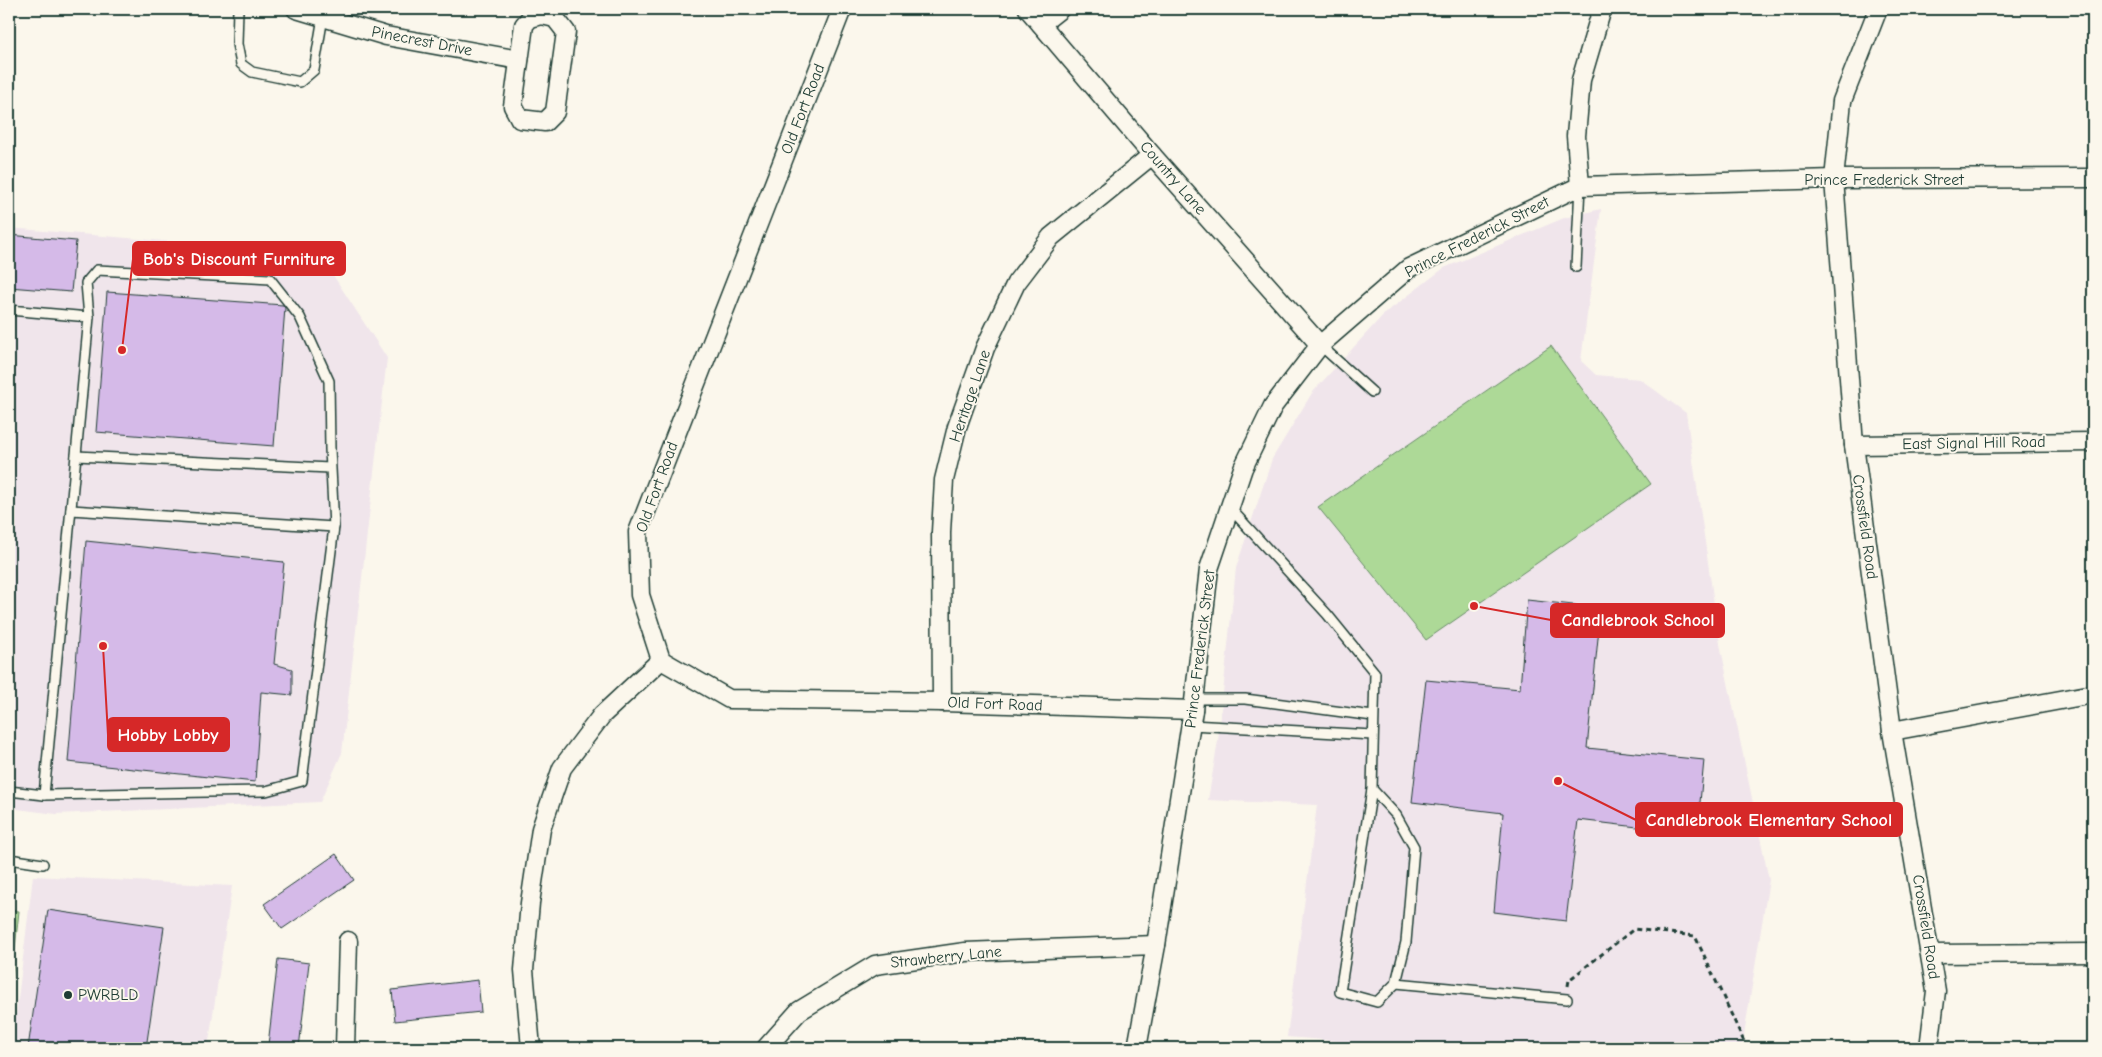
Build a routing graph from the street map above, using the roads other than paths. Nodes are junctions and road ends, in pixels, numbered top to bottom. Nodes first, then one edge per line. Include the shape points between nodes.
1 (238, 9) edge
2 (296, 9) edge
3 (842, 9) edge
4 (1028, 9) edge
5 (1060, 9) edge
6 (1602, 9) edge
7 (1878, 9) edge
8 (323, 17) junction
9 (1041, 24) junction
10 (519, 60) junction
11 (1152, 155) junction
12 (2093, 178) edge
13 (1834, 179) junction
14 (1580, 186) junction
15 (1576, 267) dead end
16 (9, 310) edge
17 (89, 317) junction
18 (1320, 345) junction
19 (1372, 392) dead end
20 (2093, 442) edge
21 (1854, 445) junction
22 (76, 456) junction
23 (330, 468) junction
24 (1230, 508) junction
25 (71, 510) junction
26 (334, 527) junction
27 (661, 660) junction
28 (2093, 694) edge
29 (942, 702) junction
30 (1193, 711) junction
31 (1373, 716) junction
32 (1892, 731) junction
33 (1373, 735) junction
34 (1372, 789) junction
35 (9, 791) edge
36 (44, 796) junction
37 (9, 859) edge
38 (43, 864) dead end
39 (348, 941) dead end
40 (1156, 945) junction
41 (2093, 953) edge
42 (1931, 954) junction
43 (1396, 983) junction
44 (1567, 999) road end
45 (345, 1048) edge
46 (531, 1048) edge
47 (766, 1048) edge
48 (1137, 1048) edge
49 (1930, 1048) edge

1 - 8 lane via 237,44 241,64 252,72 300,82 314,70
2 - 8 street, Pinecrest Drive
3 - 27 street, Old Fort Road via 638,532 640,595
4 - 9 street, Country Lane
5 - 9 street
6 - 14 street via 1581,80 1576,136
7 - 13 street, Crossfield Road via 1842,101
8 - 10 street, Pinecrest Drive via 386,36
9 - 11 street, Country Lane
10 - 10 street via 512,106 520,118 545,122 555,112 566,32 555,18 542,15 530,18 524,25
11 - 18 street, Country Lane
11 - 29 street, Heritage Lane via 1051,236 1016,282 985,348 957,427 944,480 941,532
12 - 13 street, Prince Frederick Street
13 - 14 street, Prince Frederick Street
13 - 21 street, Crossfield Road
14 - 15 lane
14 - 18 street, Prince Frederick Street via 1409,268
16 - 17 lane
17 - 22 lane
17 - 23 lane via 86,283 97,270 270,279 300,317 330,381
18 - 19 lane
18 - 24 street, Prince Frederick Street via 1273,406 1242,468
20 - 21 street, East Signal Hill Road
21 - 32 street, Crossfield Road
22 - 23 lane
22 - 25 lane
23 - 26 lane
24 - 30 street, Prince Frederick Street via 1209,569
24 - 31 lane via 1327,614 1375,674
25 - 26 lane
25 - 36 lane
26 - 36 lane via 302,781 266,791
27 - 29 street, Old Fort Road via 729,699
27 - 46 street via 602,715 562,768 544,821 530,903 524,970
28 - 32 street
29 - 30 street, Old Fort Road
30 - 31 lane via 1245,699
30 - 33 lane
30 - 40 street, Prince Frederick Street
31 - 33 lane
32 - 42 street, Crossfield Road
33 - 34 lane
34 - 43 lane via 1396,815 1414,847 1406,942
34 - 43 lane via 1340,992 1377,1002
35 - 36 lane
37 - 38 lane
39 - 45 street
40 - 47 street, Strawberry Lane via 965,952 875,965 799,1011
40 - 48 street, Prince Frederick Street
41 - 42 street
42 - 49 street, Crossfield Road via 1936,991
43 - 44 lane

